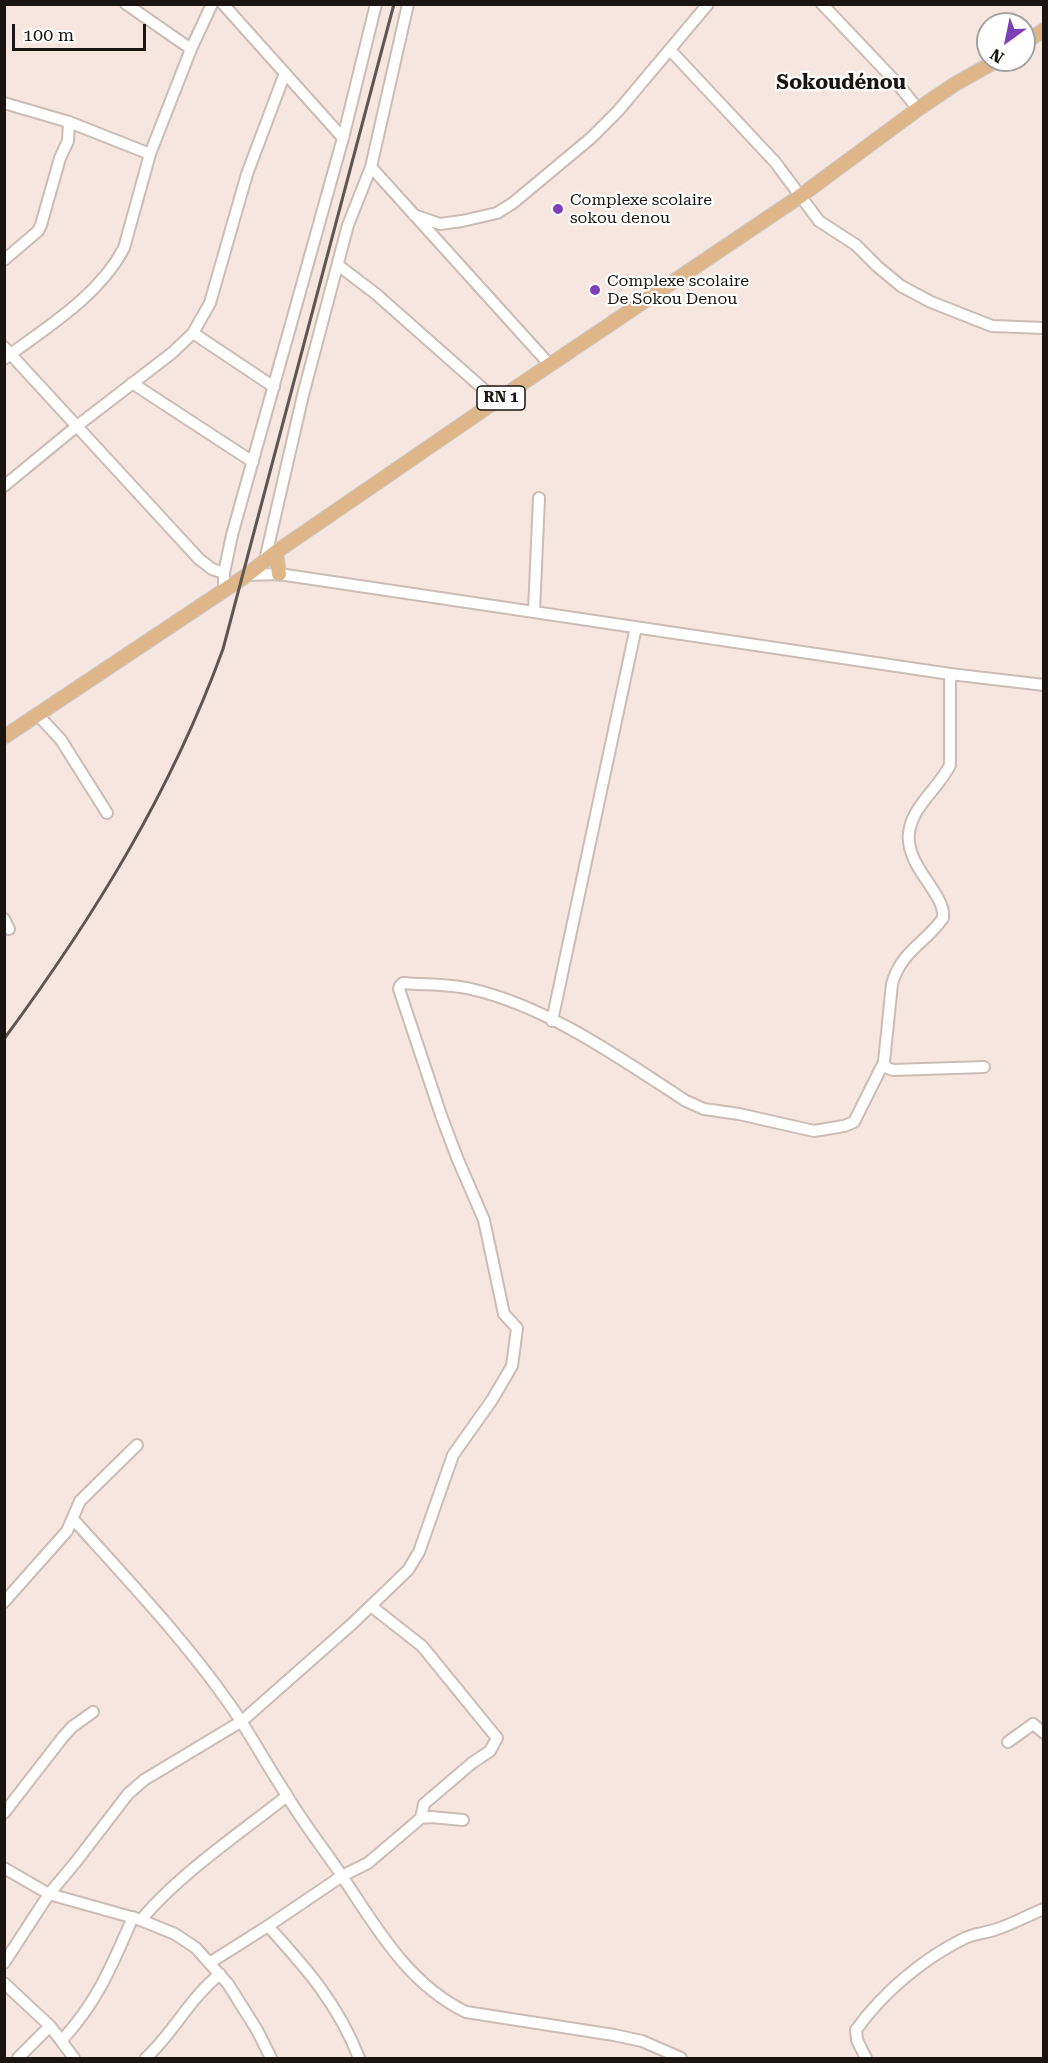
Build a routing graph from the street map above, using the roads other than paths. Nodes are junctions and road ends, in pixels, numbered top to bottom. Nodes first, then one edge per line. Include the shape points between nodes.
1 (126, 4) edge
2 (212, 4) edge
3 (223, 4) edge
4 (376, 4) edge
5 (408, 4) edge
6 (708, 4) edge
7 (822, 4) edge
8 (191, 49) junction
9 (671, 51) junction
10 (976, 72) edge
11 (285, 73) junction
12 (4, 103) edge
13 (918, 109) junction
14 (69, 122) junction
15 (343, 138) junction
16 (150, 154) junction
17 (371, 167) junction
18 (799, 197) junction
19 (414, 215) junction
20 (4, 260) edge
21 (338, 265) junction
22 (1044, 328) edge
23 (193, 333) junction
24 (7, 354) edge
25 (550, 365) junction
26 (132, 383) junction
27 (274, 387) junction
28 (497, 400) junction
29 (77, 426) junction
30 (253, 462) junction
31 (4, 486) edge
32 (539, 498) dead end
33 (270, 556) junction
34 (224, 573) junction
35 (279, 574) junction
36 (247, 575) junction
37 (224, 590) junction
38 (534, 611) junction
39 (636, 627) junction
40 (950, 674) junction
41 (1044, 685) edge
42 (38, 715) junction
43 (4, 737) edge
44 (107, 813) dead end
45 (552, 1021) junction
46 (884, 1062) junction
47 (984, 1067) dead end
48 (137, 1445) dead end
49 (73, 1519) junction
50 (4, 1602) edge
51 (370, 1606) junction
52 (93, 1712) dead end
53 (242, 1721) junction
54 (1044, 1733) edge
55 (1008, 1742) dead end
56 (287, 1796) junction
57 (4, 1813) edge
58 (421, 1818) junction
59 (463, 1820) dead end
60 (4, 1868) edge
61 (342, 1876) junction
62 (49, 1894) junction
63 (1044, 1909) edge
64 (137, 1919) junction
65 (268, 1926) junction
66 (211, 1962) junction
67 (4, 1963) edge
68 (220, 1974) junction
69 (4, 1983) edge
70 (50, 2026) junction
71 (62, 2040) junction
72 (18, 2058) edge
73 (74, 2058) edge
74 (146, 2058) edge
75 (271, 2058) edge
76 (359, 2058) edge
77 (681, 2058) edge
78 (866, 2058) edge

1 - 8 street
2 - 8 street
3 - 11 street
4 - 15 street
5 - 17 street
6 - 9 street
7 - 13 street
8 - 16 street
9 - 18 street via 775,162
9 - 19 street via 591,138 513,203 497,213 440,224
10 - 13 main road, RN 1
11 - 15 street
11 - 23 street via 247,174 210,303
12 - 14 street
13 - 18 main road, RN 1
14 - 16 street
14 - 20 street via 68,141 41,225
15 - 27 street
16 - 24 street via 117,261 96,288
17 - 19 street
17 - 21 street via 348,225
18 - 22 street via 819,221 856,245 912,292 992,326
18 - 25 main road, RN 1
19 - 25 street
21 - 28 street
21 - 33 street via 301,405
23 - 26 street
23 - 27 street
24 - 29 street
25 - 28 main road, RN 1
26 - 29 street
26 - 30 street
27 - 30 street
28 - 33 main road, RN 1
29 - 31 street
29 - 34 street via 199,559
30 - 34 street
32 - 38 street
33 - 35 main road
33 - 36 main road, RN 1
34 - 37 street
35 - 36 street
35 - 38 street
36 - 37 main road, RN 1
37 - 42 main road, RN 1
38 - 39 street
39 - 40 street
39 - 45 street
40 - 41 street
40 - 46 street via 950,765 916,813 909,832 913,859 938,900 943,918 895,972
42 - 43 main road, RN 1
42 - 44 street via 61,740
45 - 46 street via 704,1109 814,1131 854,1122
45 - 51 street via 525,1006 470,989 403,983 399,989 442,1118 484,1220 504,1314 517,1328 517,1342 512,1366 453,1455 419,1552 408,1570
46 - 47 street via 893,1070
48 - 49 street via 80,1501
49 - 50 street
49 - 53 street via 140,1594
51 - 53 street
51 - 58 street via 422,1646 497,1738 490,1751 424,1804
52 - 57 street via 63,1737
53 - 56 street
53 - 62 street via 144,1780 128,1794
54 - 55 street via 1033,1724
56 - 61 street
56 - 64 street
58 - 59 street
58 - 61 street via 368,1863
60 - 62 street
61 - 65 street
61 - 77 street via 386,1943 447,2003 466,2012 633,2039
62 - 64 street
62 - 67 street
63 - 78 street via 967,1937 902,1981 856,2030
64 - 66 street via 176,1934
64 - 71 street via 87,2010
65 - 66 street
65 - 76 street via 336,2008
66 - 68 street
68 - 74 street via 203,1988
68 - 75 street
69 - 70 street
70 - 71 street
70 - 72 street
71 - 73 street

